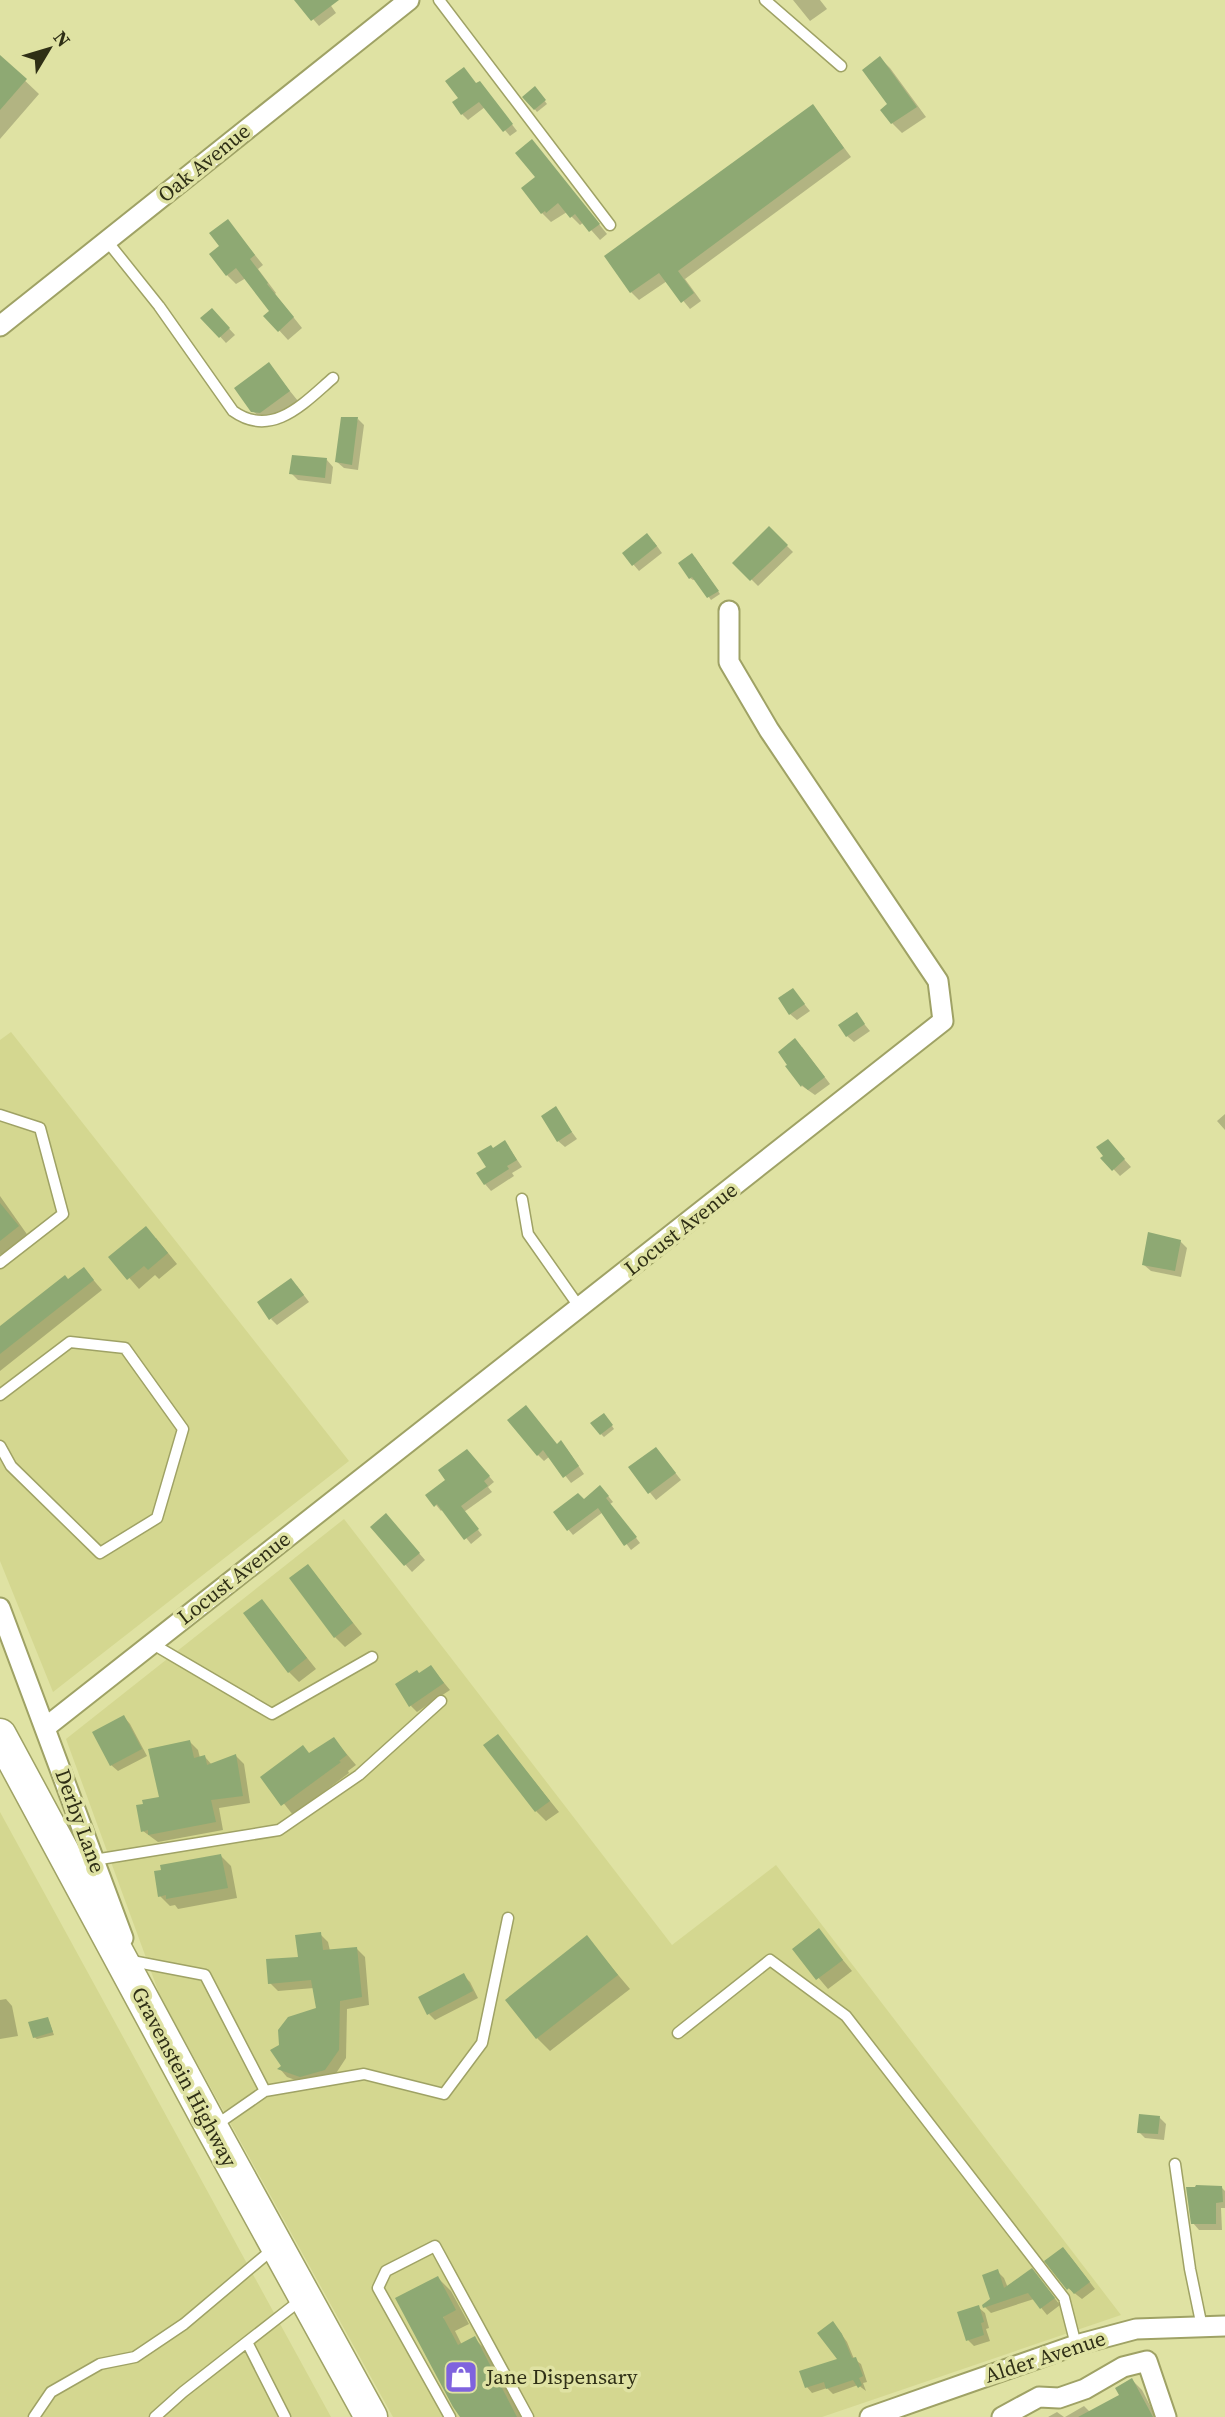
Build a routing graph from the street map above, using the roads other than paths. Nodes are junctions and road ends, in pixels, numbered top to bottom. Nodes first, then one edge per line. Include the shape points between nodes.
1 (409, 0) edge
2 (439, 0) edge
3 (765, 0) edge
4 (841, 66) dead end
5 (610, 225) dead end
6 (107, 241) junction
7 (0, 326) edge
8 (333, 378) dead end
9 (729, 611) dead end
10 (0, 1115) edge
11 (522, 1199) dead end
12 (0, 1263) edge
13 (580, 1308) junction
14 (0, 1395) edge
15 (0, 1446) edge
16 (0, 1608) edge
17 (150, 1643) junction
18 (372, 1657) dead end
19 (441, 1701) dead end
20 (46, 1727) junction
21 (0, 1735) edge
22 (94, 1860) junction
23 (508, 1917) dead end
24 (132, 1961) junction
25 (678, 2033) dead end
26 (161, 2034) junction
27 (265, 2091) junction
28 (212, 2128) junction
29 (1175, 2164) dead end
30 (276, 2247) junction
31 (304, 2297) junction
32 (1225, 2326) edge
33 (1202, 2327) junction
34 (247, 2342) junction
35 (1076, 2345) junction
36 (893, 2413) edge
37 (34, 2417) edge
38 (155, 2417) edge
39 (285, 2417) edge
40 (371, 2417) edge
41 (450, 2417) edge
42 (528, 2417) edge
43 (870, 2417) edge
44 (1002, 2417) edge
45 (1166, 2417) edge

1 - 6 street, Oak Avenue
2 - 5 lane
3 - 4 lane
6 - 7 street, Oak Avenue
6 - 8 lane via 233,411 245,420 265,422 286,415
9 - 13 street, Locust Avenue via 729,662 769,730 938,981 943,1021
10 - 12 lane via 40,1128 63,1214
11 - 13 lane via 528,1234
13 - 17 street, Locust Avenue
14 - 15 lane via 70,1342 125,1348 183,1429 157,1518 100,1553 11,1466
16 - 20 street, Derby Lane
17 - 18 lane via 272,1714
17 - 20 street, Locust Avenue
19 - 22 lane via 359,1775 279,1830
20 - 22 street, Derby Lane
21 - 26 main road, Gravenstein Highway
22 - 24 street, Derby Lane
23 - 27 lane via 482,2043 444,2094 364,2074
24 - 26 street, Derby Lane
24 - 27 lane via 205,1975
25 - 35 lane via 770,1960 846,2017 1064,2298
26 - 28 main road, Gravenstein Highway
27 - 28 lane
28 - 30 main road, Gravenstein Highway
29 - 33 lane
30 - 31 main road, Gravenstein Highway
30 - 37 lane via 184,2324 135,2357 100,2364 51,2392
31 - 34 lane
31 - 40 main road, Gravenstein Highway
32 - 33 street, Alder Avenue
33 - 35 street, Alder Avenue via 1136,2329
34 - 38 lane
34 - 39 lane
35 - 36 street, Alder Avenue
36 - 43 street, Alder Avenue
41 - 42 lane via 379,2288 386,2271 435,2246
44 - 45 street via 1039,2397 1072,2394 1123,2367 1147,2361

